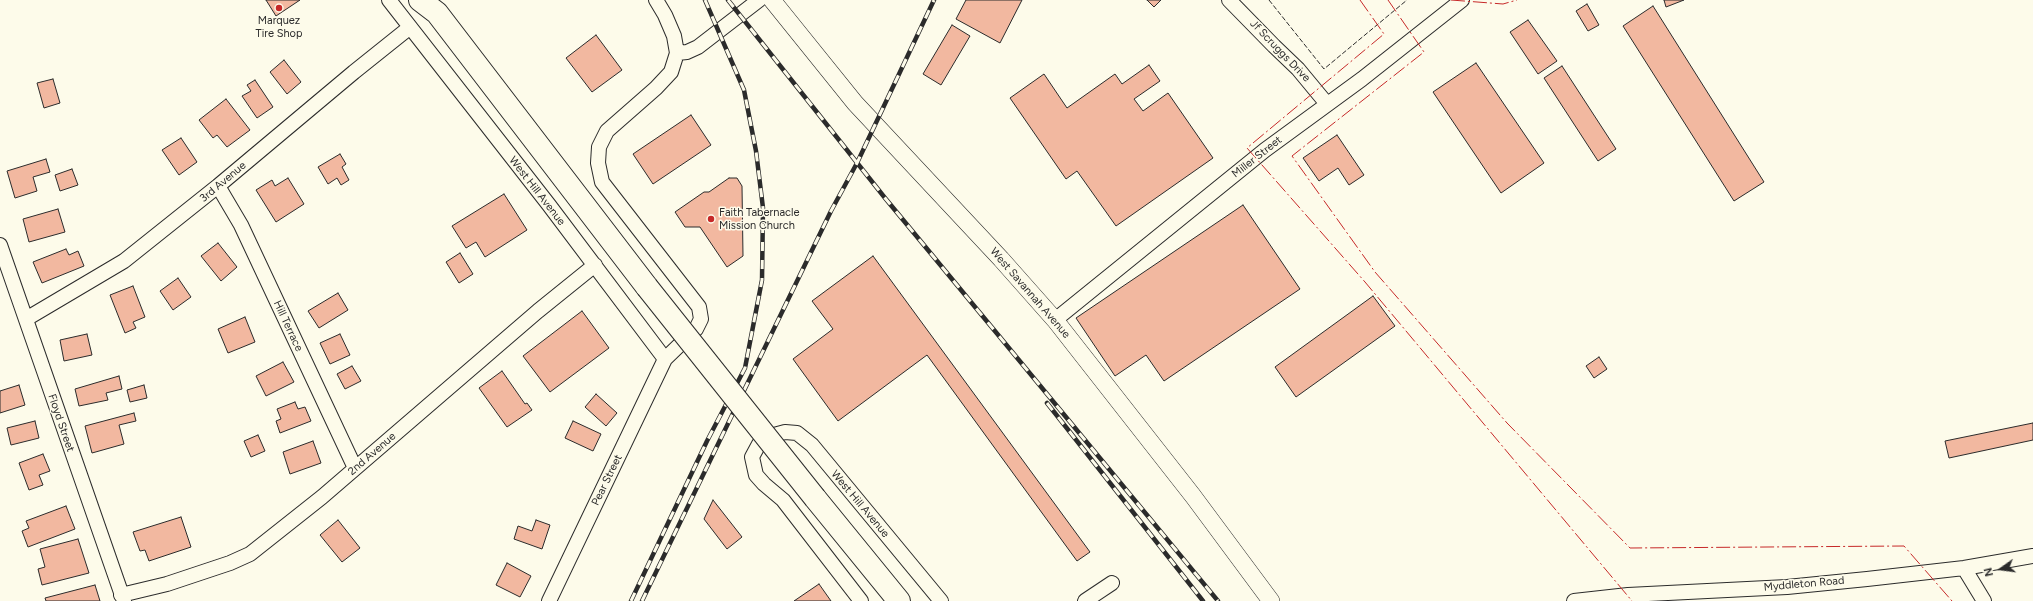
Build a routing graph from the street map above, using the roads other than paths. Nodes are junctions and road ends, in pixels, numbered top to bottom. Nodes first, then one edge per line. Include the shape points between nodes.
1 (389, 0) edge
2 (420, 0) edge
3 (656, 0) edge
4 (759, 0) edge
5 (772, 0) edge
6 (1229, 0) edge
7 (1462, 0) edge
8 (435, 7) edge
9 (409, 28) junction
10 (677, 53) junction
11 (1327, 104) junction
12 (218, 186) junction
13 (0, 245) edge
14 (595, 265) junction
15 (26, 319) junction
16 (1055, 320) junction
17 (665, 359) junction
18 (355, 468) junction
19 (2033, 556) edge
20 (1964, 568) junction
21 (1112, 583) dead end
22 (122, 598) edge
23 (549, 601) edge
24 (861, 601) edge
25 (898, 601) edge
26 (941, 601) edge
27 (1085, 601) edge
28 (1271, 601) edge
29 (1574, 601) edge
30 (1984, 601) edge

1 - 9 street, West Hill Avenue
2 - 8 highway
3 - 10 street via 674,36
4 - 10 street via 698,47
5 - 16 street, West Savannah Avenue via 855,103
6 - 11 street, Jf Scruggs Drive via 1298,69
7 - 11 street, Miller Street via 1362,80
8 - 25 highway, bridge via 647,287
9 - 12 street, 3rd Avenue
9 - 14 street, West Hill Avenue
10 - 17 street via 671,72 607,131 599,147 598,163 602,182 699,307 701,318 696,329
11 - 16 street, Miller Street via 1265,150
12 - 15 street, 3rd Avenue via 124,261
12 - 18 street, Hill Terrace via 241,225
13 - 15 street, Floyd Street
14 - 17 street, West Hill Avenue
14 - 18 street, 2nd Avenue
15 - 22 street, Floyd Street
16 - 28 street, West Savannah Avenue via 1194,496
17 - 23 street, Pear Street
18 - 22 street, 2nd Avenue via 250,554
19 - 20 street, Myddleton Road
20 - 29 street, Myddleton Road via 1787,587 1628,595
20 - 30 street
21 - 27 street
24 - 26 street, West Hill Avenue via 783,500 756,475 752,457 759,444 774,435 785,432 798,433 812,445

